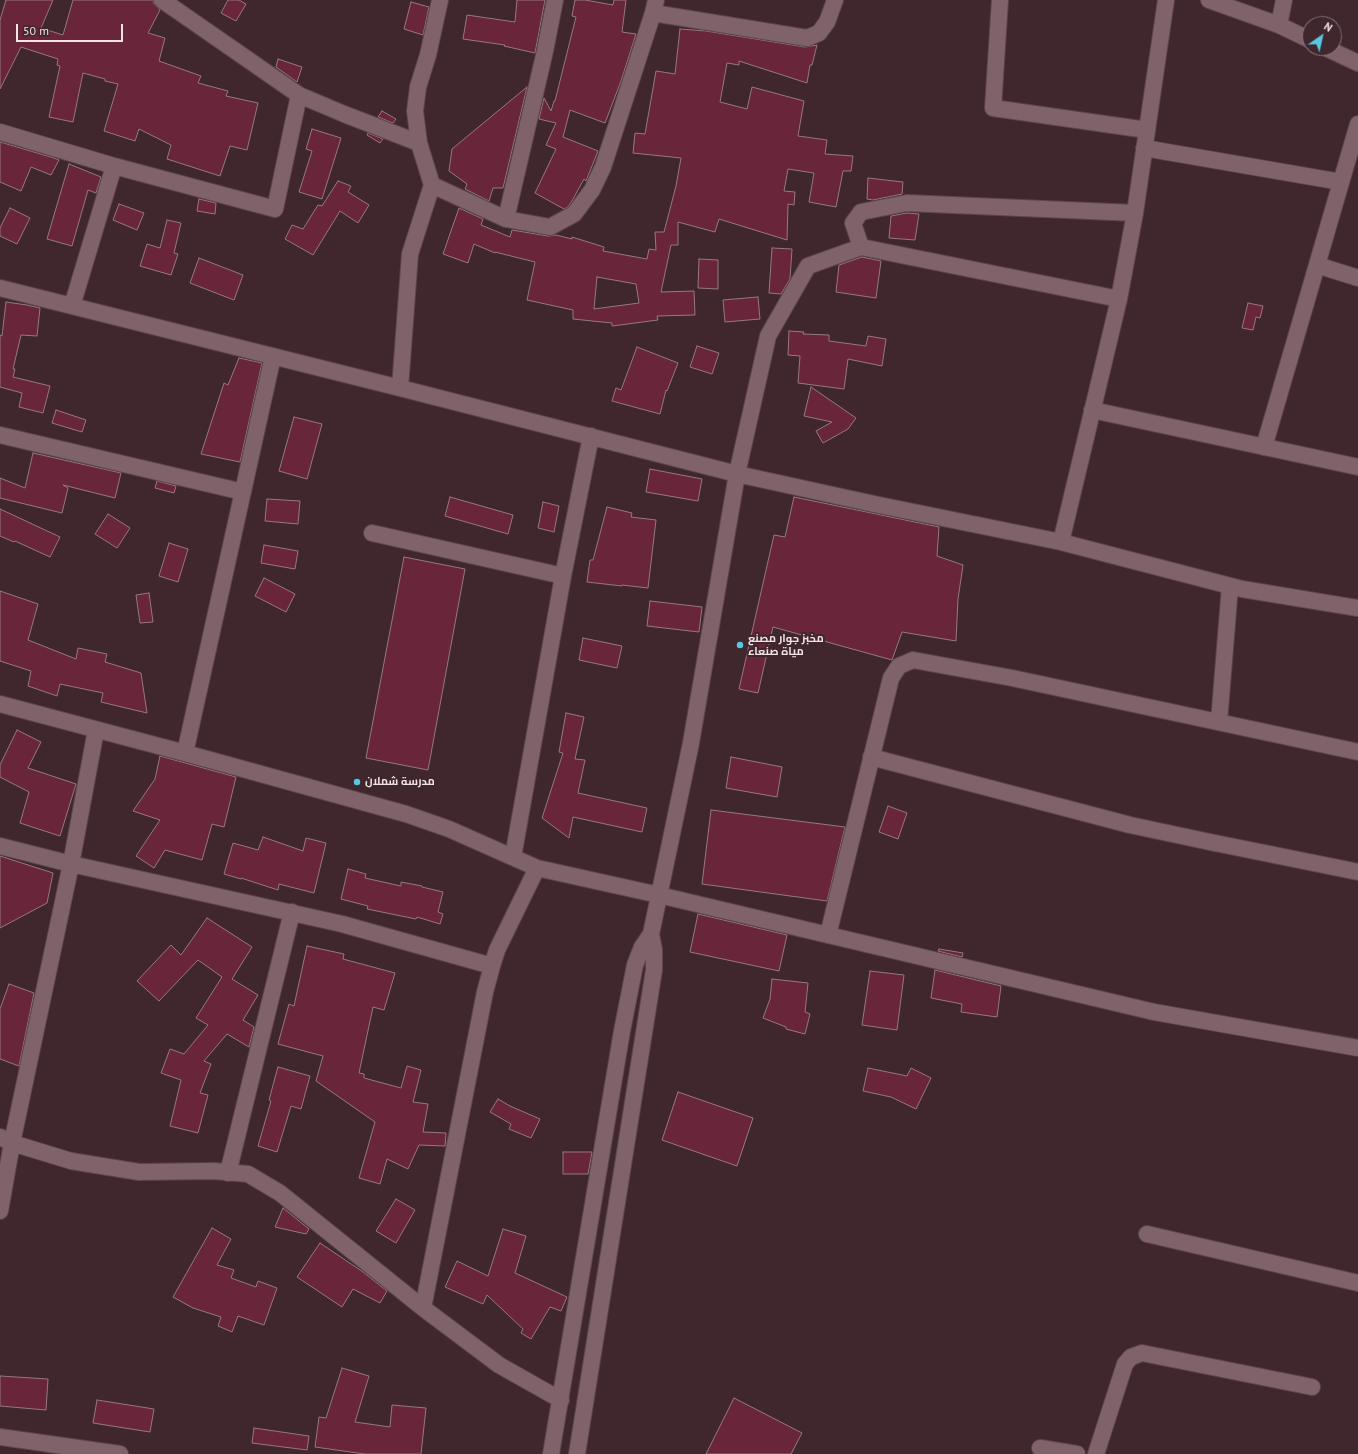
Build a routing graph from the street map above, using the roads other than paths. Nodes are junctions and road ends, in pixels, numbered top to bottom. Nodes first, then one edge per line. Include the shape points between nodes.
1 (162, 0) edge
2 (440, 0) edge
3 (554, 0) edge
4 (834, 0) edge
5 (1000, 0) edge
6 (1166, 0) edge
7 (1209, 0) edge
8 (1284, 0) edge
9 (654, 6) edge
10 (1279, 25) junction
11 (1302, 36) edge
12 (1342, 56) edge
13 (1358, 63) edge
14 (299, 95) junction
15 (1358, 124) edge
16 (1147, 130) junction
17 (0, 132) edge
18 (419, 143) junction
19 (1144, 148) junction
20 (114, 166) junction
21 (1341, 182) junction
22 (432, 185) junction
23 (1135, 213) junction
24 (506, 219) junction
25 (861, 247) junction
26 (1317, 265) junction
27 (1358, 278) edge
28 (0, 288) edge
29 (1119, 299) junction
30 (72, 306) junction
31 (274, 356) junction
32 (400, 388) junction
33 (1092, 410) junction
34 (0, 435) edge
35 (591, 436) junction
36 (1264, 446) junction
37 (1358, 467) edge
38 (737, 474) junction
39 (243, 492) junction
40 (372, 533) dead end
41 (1061, 542) junction
42 (563, 576) junction
43 (1230, 586) junction
44 (1358, 608) edge
45 (0, 704) edge
46 (1219, 722) junction
47 (96, 730) junction
48 (1358, 752) edge
49 (185, 753) junction
50 (871, 757) junction
51 (0, 846) edge
52 (513, 857) junction
53 (71, 864) junction
54 (538, 868) junction
55 (1358, 872) edge
56 (659, 895) junction
57 (292, 912) junction
58 (651, 934) junction
59 (828, 935) junction
60 (492, 966) junction
61 (1358, 1048) edge
62 (6, 1140) edge
63 (228, 1173) junction
64 (0, 1211) edge
65 (1146, 1234) dead end
66 (1358, 1283) edge
67 (423, 1308) junction
68 (1312, 1387) dead end
69 (561, 1400) junction
70 (0, 1437) edge
71 (1040, 1448) dead end
72 (120, 1454) edge
73 (551, 1454) edge
74 (577, 1454) edge
75 (1077, 1454) edge
76 (1096, 1454) edge

1 - 14 street
2 - 18 street via 418,87 415,111
3 - 24 street via 546,51
4 - 9 street via 827,22 819,33 807,38
5 - 16 street via 993,108
6 - 16 street
7 - 10 street
8 - 10 street
9 - 24 street via 603,167 592,190 574,214 550,228
10 - 11 street
12 - 13 street
14 - 18 street
14 - 20 street via 275,209
15 - 21 street
16 - 19 street
17 - 20 street
18 - 22 street
19 - 21 street
19 - 23 street
20 - 30 street
21 - 26 street
22 - 24 street
22 - 32 street via 410,254
23 - 25 street via 907,203 861,212 853,223
23 - 29 street
25 - 29 street
25 - 38 street via 808,266 768,336
26 - 27 street
26 - 36 street
28 - 30 street
29 - 33 street
30 - 31 street
31 - 32 street
31 - 39 street
32 - 35 street
33 - 36 street
33 - 41 street
34 - 39 street
35 - 38 street
35 - 42 street
36 - 37 street
38 - 41 street
38 - 56 street via 691,743
39 - 49 street
40 - 42 street
41 - 43 street
42 - 52 street
43 - 44 street
43 - 46 street
45 - 47 street
46 - 48 street
46 - 50 street via 1012,678 912,660 899,666 891,678
47 - 49 street
47 - 53 street
49 - 52 street via 406,814 449,829
50 - 55 street via 1130,825
50 - 59 street
51 - 53 street
52 - 54 street
53 - 57 street
53 - 62 street
54 - 56 street
54 - 60 street via 497,950
56 - 58 street
56 - 59 street
57 - 60 street
57 - 63 street
58 - 69 street via 638,954 631,987
58 - 74 street via 654,977
59 - 61 street via 1154,1012
60 - 67 street via 483,999
62 - 63 street via 71,1161 139,1172
62 - 64 street
63 - 67 street via 248,1174 280,1193
65 - 66 street
67 - 69 street via 499,1365
68 - 76 street via 1142,1353 1131,1357 1125,1364
69 - 73 street
70 - 72 street
71 - 75 street

